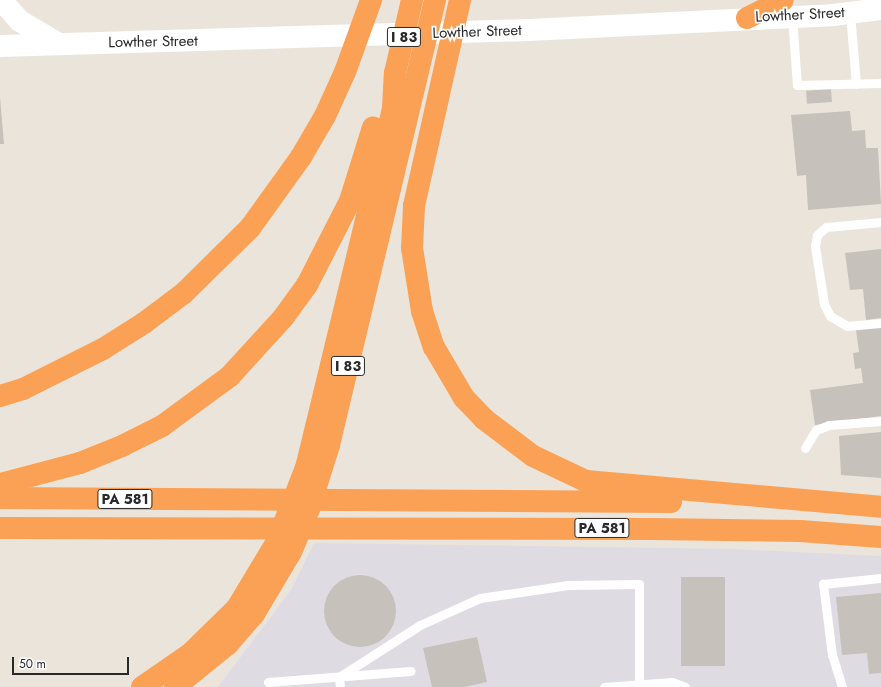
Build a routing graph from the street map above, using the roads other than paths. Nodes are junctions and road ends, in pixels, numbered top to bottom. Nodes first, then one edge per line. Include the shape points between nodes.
1 (1, 0) edge
2 (371, 0) edge
3 (412, 0) edge
4 (435, 0) edge
5 (460, 0) edge
6 (464, 0) edge
7 (788, 8) edge
8 (881, 9) edge
9 (850, 13) junction
10 (748, 18) joint
11 (455, 25) junction
12 (57, 43) junction
13 (0, 46) edge
14 (395, 73) junction
15 (856, 84) junction
16 (881, 84) edge
17 (881, 222) edge
18 (881, 323) edge
19 (0, 396) edge
20 (881, 421) edge
21 (805, 448) dead end
22 (0, 484) edge
23 (0, 498) edge
24 (852, 504) junction
25 (881, 507) edge
26 (0, 528) edge
27 (60, 528) junction
28 (0, 534) edge
29 (881, 537) edge
30 (881, 578) edge
31 (411, 671) dead end
32 (339, 677) junction
33 (268, 682) dead end
34 (639, 684) junction
35 (142, 687) edge
36 (175, 687) edge
37 (340, 687) edge
38 (604, 687) edge
39 (686, 687) edge
40 (842, 687) edge

1 - 12 main road via 20,21
2 - 19 highway via 345,72 325,116 285,181 250,228 184,293 144,323 103,349 23,389
3 - 14 highway, I 83
4 - 36 highway, I 83 via 329,445 309,509 291,552 254,614 228,644
5 - 11 highway
6 - 11 highway
7 - 9 main road, Lowther Street
7 - 10 highway
7 - 15 lane via 797,85
8 - 9 main road, Lowther Street
9 - 15 lane
10 - 12 main road, Lowther Street via 267,40
11 - 24 highway via 414,206 412,248 422,310 434,347 464,398 484,419 533,456 586,481
12 - 13 main road, Lowther Street
14 - 22 highway, I 83 via 382,90 366,155 332,242 307,285 256,349 230,376 162,426 80,463
14 - 35 highway via 393,108 307,464 276,543 252,585 216,631 190,654
15 - 16 lane
17 - 18 lane via 826,227 817,235 815,246 830,316 847,326
20 - 21 lane via 829,425 816,430
23 - 24 highway, PA 581 via 333,498
24 - 25 highway, PA 581
26 - 27 highway, PA 581
27 - 28 highway
27 - 29 highway, PA 581 via 730,530
30 - 40 lane via 823,584 832,655
31 - 32 lane
32 - 33 lane
32 - 34 lane via 420,625 480,598 568,585 639,584
32 - 37 lane
34 - 38 lane
34 - 39 lane via 672,682

